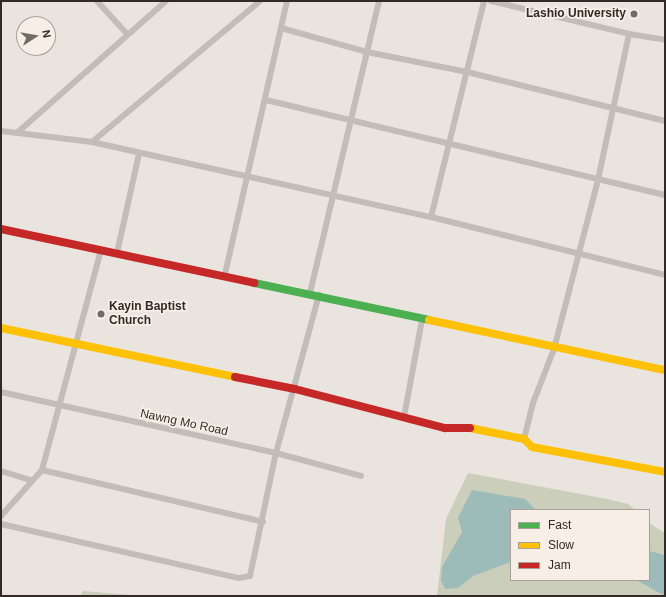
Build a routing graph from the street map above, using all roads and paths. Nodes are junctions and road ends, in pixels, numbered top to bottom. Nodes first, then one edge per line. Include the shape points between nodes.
1 (98, 1) edge
2 (166, 1) edge
3 (260, 1) edge
4 (287, 1) edge
5 (379, 1) edge
6 (484, 1) edge
7 (491, 1) edge
8 (281, 28) junction
9 (127, 34) junction
10 (629, 34) junction
11 (665, 40) edge
12 (367, 52) junction
13 (467, 72) junction
14 (266, 100) junction
15 (613, 110) junction
16 (351, 121) junction
17 (665, 121) edge
18 (1, 131) edge
19 (18, 132) junction
20 (92, 142) junction
21 (452, 142) junction
22 (139, 154) junction
23 (247, 176) junction
24 (598, 180) junction
25 (665, 195) edge
26 (333, 196) junction
27 (431, 217) junction
28 (1, 229) edge
29 (102, 250) junction
30 (117, 253) junction
31 (577, 255) junction
32 (224, 274) junction
33 (665, 275) edge
34 (310, 293) junction
35 (319, 295) junction
36 (422, 320) junction
37 (1, 328) edge
38 (74, 346) junction
39 (554, 349) junction
40 (665, 370) edge
41 (295, 389) junction
42 (1, 392) edge
43 (60, 407) junction
44 (404, 417) junction
45 (524, 439) junction
46 (276, 453) junction
47 (42, 470) junction
48 (1, 471) edge
49 (665, 472) edge
50 (361, 476) dead end
51 (31, 480) junction
52 (1, 516) edge
53 (263, 522) junction
54 (1, 524) edge

1 - 9 street
2 - 9 street
3 - 20 street
4 - 8 street
5 - 12 street
6 - 13 street
7 - 10 street
8 - 12 street
8 - 14 street
9 - 19 street
10 - 11 street
10 - 15 street
12 - 13 street
12 - 16 street
13 - 15 street
13 - 21 street
14 - 16 street
14 - 23 street
15 - 17 street
15 - 24 street
16 - 21 street
16 - 26 street
18 - 19 street
19 - 20 street
20 - 22 street
21 - 24 street
21 - 27 street
22 - 23 street
22 - 30 street
23 - 26 street
23 - 32 street
24 - 25 street
24 - 31 street
26 - 27 street
26 - 34 street
27 - 31 street
28 - 29 street
29 - 30 street
29 - 38 street
30 - 32 street
31 - 33 street
31 - 39 street
32 - 34 street
34 - 35 street
35 - 36 street
35 - 41 street
36 - 39 street
36 - 44 street
37 - 38 street
38 - 41 street
38 - 43 street
39 - 40 street
39 - 45 street via 533,403
41 - 44 street
41 - 46 street
42 - 43 street, Nawng Mo Road
43 - 46 street, Nawng Mo Road
43 - 47 street
44 - 45 street via 445,428 479,428
45 - 49 street via 532,447
46 - 50 street, Nawng Mo Road
46 - 53 street
47 - 51 street
47 - 53 street
48 - 51 street
51 - 52 street
53 - 54 street via 253,569 250,576 239,578

